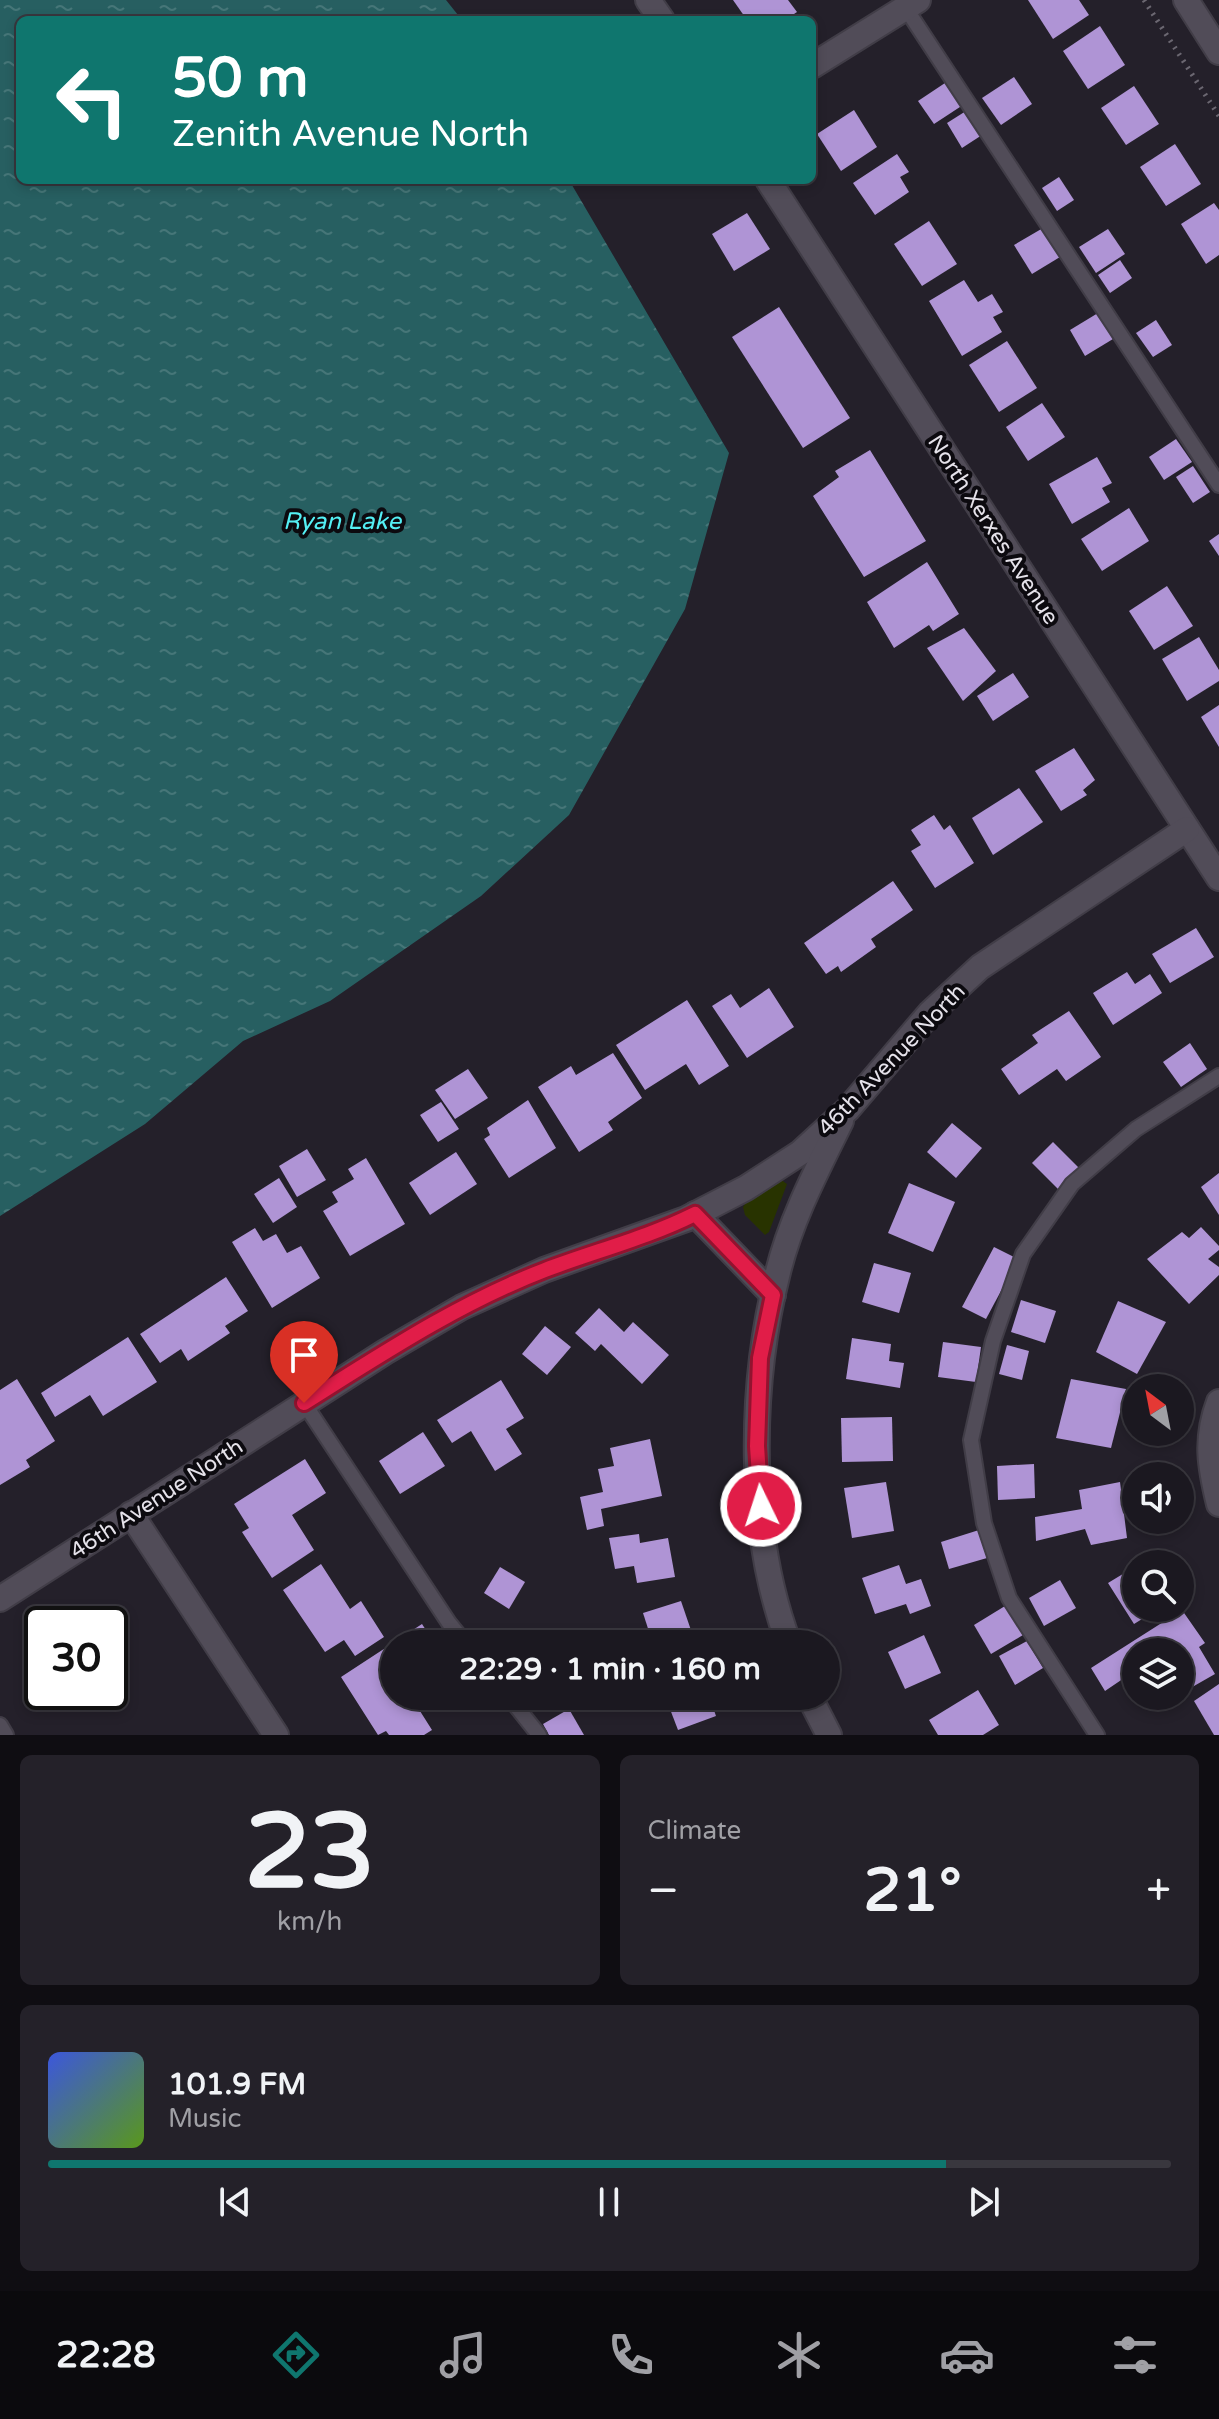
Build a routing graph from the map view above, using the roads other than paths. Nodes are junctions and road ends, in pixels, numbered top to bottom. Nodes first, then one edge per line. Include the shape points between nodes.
1 (1186, 0) edge
2 (908, 3) edge
3 (1219, 52) edge
4 (816, 63) edge
5 (771, 184) edge
6 (1219, 485) edge
7 (1187, 829) junction
8 (1219, 878) edge
9 (1219, 1076) edge
10 (848, 1109) junction
11 (695, 1214) junction
12 (773, 1295) junction
13 (1219, 1402) edge
14 (304, 1403) junction
15 (1219, 1504) edge
16 (131, 1514) junction
17 (0, 1599) edge
18 (455, 1630) edge
19 (784, 1630) edge
20 (519, 1710) edge
21 (816, 1710) edge
22 (0, 1725) edge
23 (6, 1735) edge
24 (276, 1735) edge
25 (539, 1735) edge
26 (829, 1735) edge
27 (1097, 1735) edge

1 - 3 street
2 - 4 street
2 - 6 lane
5 - 7 street, North Xerxes Avenue
7 - 8 street, North Xerxes Avenue
7 - 10 street, 46th Avenue North via 980,967 930,1013
9 - 27 lane via 1136,1129 1072,1184 1023,1254 993,1341 971,1440 984,1523 1009,1598
10 - 11 street, 46th Avenue North via 800,1153
10 - 12 street via 808,1187
11 - 12 street
11 - 14 street, 46th Avenue North via 462,1307
12 - 19 street via 760,1358 757,1446 763,1535
13 - 15 street via 1209,1465
14 - 16 street, 46th Avenue North
14 - 18 lane
16 - 17 street, 46th Avenue North
16 - 24 street
20 - 25 lane
21 - 26 street
22 - 23 lane

